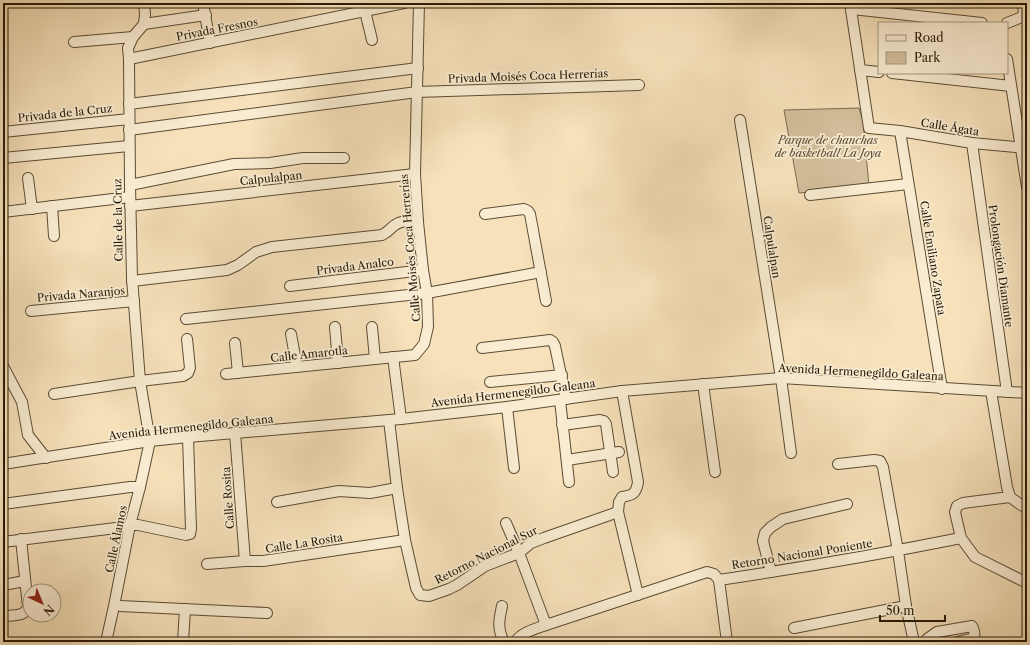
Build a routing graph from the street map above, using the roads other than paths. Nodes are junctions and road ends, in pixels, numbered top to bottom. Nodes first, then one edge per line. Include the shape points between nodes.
1 (144, 3) edge
2 (204, 3) edge
3 (404, 3) edge
4 (419, 3) edge
5 (1023, 3) edge
6 (851, 6) edge
7 (365, 11) junction
8 (206, 15) junction
9 (1026, 16) edge
10 (974, 22) edge
11 (1008, 23) edge
12 (144, 24) junction
13 (133, 37) junction
14 (372, 40) dead end
15 (74, 42) dead end
16 (210, 43) junction
17 (129, 59) junction
18 (1008, 66) edge
19 (418, 68) junction
20 (860, 70) junction
21 (878, 72) edge
22 (901, 74) edge
23 (639, 85) dead end
24 (1011, 86) junction
25 (417, 92) junction
26 (129, 104) junction
27 (129, 119) junction
28 (740, 120) dead end
29 (129, 130) junction
30 (900, 131) junction
31 (3, 132) edge
32 (972, 143) junction
33 (129, 146) junction
34 (1024, 148) edge
35 (3, 158) edge
36 (344, 158) dead end
37 (415, 174) junction
38 (28, 178) dead end
39 (130, 184) junction
40 (908, 184) junction
41 (1027, 187) edge
42 (810, 194) dead end
43 (130, 202) junction
44 (52, 206) junction
45 (32, 209) junction
46 (3, 212) edge
47 (486, 214) dead end
48 (418, 222) junction
49 (54, 236) dead end
50 (423, 270) junction
51 (541, 272) junction
52 (132, 282) junction
53 (290, 286) dead end
54 (427, 293) junction
55 (134, 301) junction
56 (546, 301) dead end
57 (31, 310) dead end
58 (186, 319) dead end
59 (335, 327) dead end
60 (372, 327) dead end
61 (291, 334) dead end
62 (187, 339) dead end
63 (235, 343) dead end
64 (482, 348) dead end
65 (393, 357) junction
66 (375, 360) junction
67 (338, 363) junction
68 (3, 366) edge
69 (297, 367) junction
70 (238, 373) junction
71 (226, 374) dead end
72 (562, 375) junction
73 (781, 378) junction
74 (140, 381) junction
75 (490, 382) dead end
76 (703, 384) junction
77 (942, 388) junction
78 (622, 391) junction
79 (991, 391) junction
80 (1007, 392) junction
81 (1027, 393) edge
82 (54, 394) dead end
83 (563, 399) junction
84 (507, 407) junction
85 (401, 419) junction
86 (389, 420) junction
87 (562, 425) junction
88 (235, 433) junction
89 (188, 437) junction
90 (150, 441) junction
91 (615, 452) junction
92 (791, 453) dead end
93 (46, 458) junction
94 (567, 460) junction
95 (3, 464) edge
96 (838, 464) dead end
97 (514, 468) dead end
98 (613, 472) dead end
99 (716, 472) dead end
100 (569, 482) dead end
101 (140, 487) junction
102 (397, 488) junction
103 (1010, 497) junction
104 (277, 502) dead end
105 (3, 504) edge
106 (847, 504) dead end
107 (1027, 508) edge
108 (618, 512) junction
109 (506, 523) dead end
110 (127, 526) junction
111 (961, 538) junction
112 (21, 539) junction
113 (405, 540) junction
114 (3, 542) edge
115 (898, 551) junction
116 (520, 553) junction
117 (245, 561) junction
118 (207, 564) dead end
119 (771, 572) junction
120 (719, 580) junction
121 (25, 581) junction
122 (1027, 583) edge
123 (3, 585) edge
124 (638, 595) junction
125 (120, 606) dead end
126 (502, 606) dead end
127 (906, 606) junction
128 (185, 609) junction
129 (267, 613) dead end
130 (3, 616) edge
131 (546, 625) junction
132 (794, 628) dead end
133 (106, 642) edge
134 (183, 642) edge
135 (504, 642) edge
136 (515, 642) edge
137 (727, 642) edge
138 (914, 642) edge
139 (928, 642) edge
140 (957, 642) edge

1 - 12 street
2 - 8 street
3 - 7 street, Privada Fresnos
4 - 19 street, Calle Moisés Coca Herrerías
5 - 9 street
6 - 10 street
6 - 20 street
7 - 14 street
7 - 16 street, Privada Fresnos
8 - 12 street
8 - 16 street
9 - 11 street
12 - 13 street, Calle de la Cruz
13 - 15 street
13 - 17 street, Calle de la Cruz via 128,48
16 - 17 street, Privada Fresnos
17 - 26 street, Calle de la Cruz
18 - 24 street
19 - 25 street, Calle Moisés Coca Herrerías
19 - 26 street
20 - 21 street
20 - 30 street, Calle Ágata via 869,128
22 - 24 street
23 - 25 street, Privada Moisés Coca Herrerías
24 - 34 street
25 - 29 street, Privada Moisés Coca Herrerías
25 - 37 street, Calle Moisés Coca Herrerías
26 - 27 street, Calle de la Cruz
27 - 29 street, Calle de la Cruz
27 - 31 street, Privada de la Cruz
28 - 73 street, Calpulalpan
29 - 33 street, Calle de la Cruz
30 - 32 street, Calle Ágata
30 - 40 street, Calle Emiliano Zapata
32 - 34 street, Calle Ágata
32 - 80 street, Prolongación Diamante
33 - 35 street
33 - 39 street, Calle de la Cruz
34 - 41 street
36 - 39 street via 302,158 270,163 234,164
37 - 43 street, Calpulalpan
37 - 48 street, Calle Moisés Coca Herrerías
38 - 45 street
39 - 43 street, Calle de la Cruz
40 - 42 street
40 - 77 street, Calle Emiliano Zapata
43 - 44 street, Calpulalpan
43 - 52 street, Calle de la Cruz
44 - 45 street, Calpulalpan
44 - 49 street
45 - 46 street, Calpulalpan
47 - 51 street via 524,209 528,211
48 - 50 street, Calle Moisés Coca Herrerías
48 - 52 street via 402,221 382,234 272,247 256,252 227,270
50 - 53 street, Privada Analco
50 - 54 street, Calle Moisés Coca Herrerías
51 - 54 street
51 - 56 street
52 - 55 street, Calle de la Cruz
54 - 58 street
54 - 65 street, Calle Moisés Coca Herrerías via 428,327 424,344 415,355
55 - 57 street, Privada Naranjos
55 - 74 street, Calle de la Cruz
59 - 67 street
60 - 66 street
61 - 69 street
62 - 74 street via 190,368 188,373 183,376
63 - 70 street
64 - 72 street via 550,340 556,346
65 - 66 street, Calle Amarotla
65 - 85 street
66 - 67 street, Calle Amarotla
67 - 69 street, Calle Amarotla
68 - 93 street via 22,402 28,435
69 - 70 street, Calle Amarotla
70 - 71 street, Calle Amarotla
72 - 75 street
72 - 83 street
73 - 76 street, Avenida Hermenegildo Galeana
73 - 77 street, Avenida Hermenegildo Galeana
73 - 92 street, Calpulalpan
74 - 82 street
74 - 90 street, Calle de la Cruz
76 - 78 street, Avenida Hermenegildo Galeana
76 - 99 street
77 - 79 street, Avenida Hermenegildo Galeana
78 - 83 street, Avenida Hermenegildo Galeana
78 - 108 street via 638,482 637,490 632,495 622,497
79 - 80 street, Avenida Hermenegildo Galeana
79 - 103 street via 1006,487
80 - 81 street, Avenida Hermenegildo Galeana
83 - 84 street, Avenida Hermenegildo Galeana
83 - 87 street
84 - 85 street, Avenida Hermenegildo Galeana
84 - 97 street
85 - 86 street, Avenida Hermenegildo Galeana
86 - 88 street, Avenida Hermenegildo Galeana
86 - 102 street, Retorno Nacional Sur
87 - 91 street via 604,421
87 - 94 street
88 - 89 street, Avenida Hermenegildo Galeana
88 - 117 street, Calle Rosita
89 - 90 street, Avenida Hermenegildo Galeana
89 - 110 street via 190,534 138,525
90 - 93 street, Avenida Hermenegildo Galeana
90 - 101 street, Calle Álamos
91 - 94 street
91 - 98 street
93 - 95 street, Avenida Hermenegildo Galeana
94 - 100 street
96 - 115 street via 880,461
101 - 105 street
101 - 110 street, Calle Álamos
102 - 104 street via 370,493 339,491
102 - 113 street, Retorno Nacional Sur
103 - 107 street
103 - 111 street via 962,503 957,506 955,512
106 - 119 street via 783,519 771,527 765,533 763,541
108 - 116 street, Retorno Nacional Sur via 531,543
108 - 124 street
109 - 116 street
110 - 112 street
110 - 133 street, Calle Álamos
111 - 115 street, Retorno Nacional Poniente
111 - 122 street via 974,557
112 - 114 street
112 - 121 street
113 - 116 street, Retorno Nacional Sur via 416,588 420,595 429,596 449,590 485,566
113 - 117 street, Calle La Rosita via 263,561
115 - 119 street, Retorno Nacional Poniente
115 - 127 street
116 - 131 street
117 - 118 street, Calle La Rosita
119 - 120 street, Retorno Nacional Poniente
120 - 124 street, Retorno Nacional Poniente via 714,574 706,572
120 - 137 street
121 - 123 street
121 - 130 street via 27,612
124 - 131 street, Retorno Nacional Poniente
125 - 128 street
126 - 135 street via 499,621
127 - 132 street
127 - 138 street
128 - 129 street
128 - 134 street
131 - 136 street, Retorno Nacional Poniente via 525,633
139 - 140 street via 927,639 937,632 972,626 974,628 974,638

